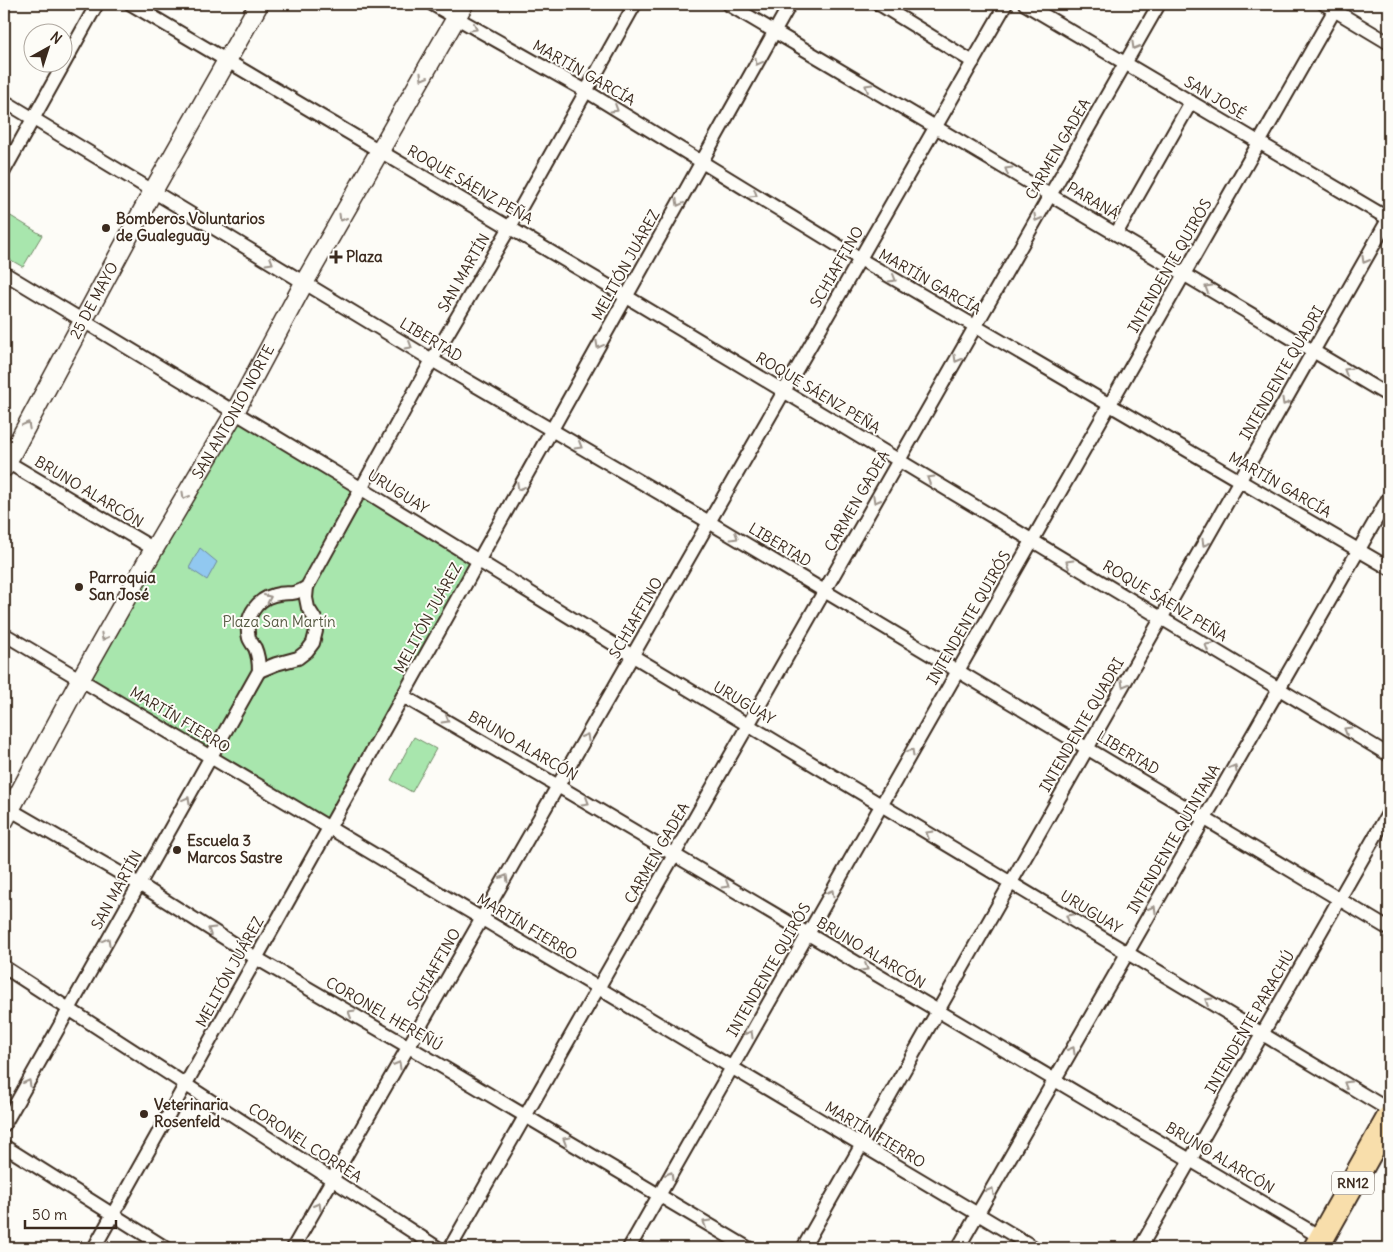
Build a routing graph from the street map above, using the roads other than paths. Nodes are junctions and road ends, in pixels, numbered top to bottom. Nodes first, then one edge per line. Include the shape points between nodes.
1 (97, 4) edge
2 (131, 4) edge
3 (259, 4) edge
4 (432, 4) edge
5 (636, 4) edge
6 (728, 4) edge
7 (790, 4) edge
8 (879, 4) edge
9 (1006, 4) edge
10 (1025, 4) edge
11 (1159, 4) edge
12 (1332, 6) edge
13 (460, 11) edge
14 (775, 31) junction
15 (1389, 43) edge
16 (228, 60) junction
17 (973, 62) junction
18 (1125, 63) junction
19 (586, 91) junction
20 (4, 101) edge
21 (1191, 102) junction
22 (33, 119) junction
23 (936, 127) junction
24 (1259, 143) junction
25 (380, 151) junction
26 (702, 162) junction
27 (4, 171) edge
28 (153, 191) junction
29 (1050, 195) junction
30 (1389, 219) edge
31 (510, 227) junction
32 (1116, 234) junction
33 (860, 259) junction
34 (4, 273) edge
35 (1184, 274) junction
36 (304, 283) junction
37 (627, 297) junction
38 (84, 320) junction
39 (975, 326) junction
40 (1314, 351) junction
41 (432, 360) junction
42 (784, 391) junction
43 (1389, 396) edge
44 (1110, 405) junction
45 (235, 412) junction
46 (552, 430) junction
47 (899, 460) junction
48 (5, 463) edge
49 (1240, 481) junction
50 (362, 488) junction
51 (1389, 497) edge
52 (709, 522) junction
53 (1032, 540) junction
54 (154, 549) junction
55 (1359, 550) junction
56 (479, 561) junction
57 (1389, 568) edge
58 (307, 586) junction
59 (825, 591) junction
60 (1162, 618) junction
61 (4, 634) edge
62 (633, 656) junction
63 (958, 670) junction
64 (259, 671) junction
65 (80, 680) junction
66 (1279, 689) junction
67 (404, 696) junction
68 (748, 725) junction
69 (1088, 748) junction
70 (1389, 756) edge
71 (211, 758) junction
72 (558, 786) junction
73 (882, 805) junction
74 (6, 812) edge
75 (1389, 812) edge
76 (1205, 818) junction
77 (329, 828) junction
78 (675, 854) junction
79 (1012, 883) junction
80 (139, 884) junction
81 (1340, 899) junction
82 (482, 919) junction
83 (1389, 929) edge
84 (808, 933) junction
85 (1128, 953) junction
86 (256, 958) junction
87 (4, 967) edge
88 (598, 989) junction
89 (69, 1009) junction
90 (938, 1012) junction
91 (1263, 1034) junction
92 (409, 1046) junction
93 (731, 1068) junction
94 (1055, 1080) junction
95 (186, 1085) junction
96 (1389, 1110) edge
97 (526, 1116) junction
98 (1389, 1118) edge
99 (4, 1126) edge
100 (862, 1145) junction
101 (4, 1146) edge
102 (1190, 1160) junction
103 (333, 1180) junction
104 (659, 1195) junction
105 (977, 1214) junction
106 (113, 1215) junction
107 (1319, 1243) edge
108 (94, 1248) edge
109 (166, 1248) edge
110 (293, 1248) edge
111 (438, 1248) edge
112 (450, 1248) edge
113 (628, 1248) edge
114 (748, 1248) edge
115 (803, 1248) edge
116 (958, 1248) edge
117 (1034, 1248) edge
118 (1140, 1248) edge

1 - 22 street
2 - 16 street, ROQUE SÁENZ PEÑA
3 - 16 street, 25 DE MAYO
4 - 13 street, MARTÍN GARCÍA
5 - 19 street, SAN MARTÍN
6 - 14 street, PARANÁ
7 - 14 street, MELITÓN JUÁREZ
8 - 17 street
9 - 17 street, SCHIAFFINO
10 - 18 street, SAN JOSÉ
11 -> 18 street, CARMEN GADEA
12 - 15 street
12 - 24 street, INTENDENTE QUIRÓS
13 -> 19 street, MARTÍN GARCÍA
13 -> 25 street, SAN ANTONIO NORTE
23 -> 14 street, PARANÁ
14 -> 26 street, MELITÓN JUÁREZ
16 - 25 street, ROQUE SÁENZ PEÑA
16 - 28 street, 25 DE MAYO
17 - 23 street, SCHIAFFINO
18 - 21 street, SAN JOSÉ
18 - 29 street, CARMEN GADEA
19 -> 26 street, MARTÍN GARCÍA
19 - 31 street, SAN MARTÍN
20 - 22 street, LIBERTAD
21 - 24 street, SAN JOSÉ
21 - 32 street
22 - 27 street
22 - 28 street, LIBERTAD
29 -> 23 street, PARANÁ
23 - 33 street, SCHIAFFINO
24 - 30 street, SAN JOSÉ
24 - 35 street, INTENDENTE QUIRÓS
25 - 31 street, ROQUE SÁENZ PEÑA
25 -> 36 street, SAN ANTONIO NORTE
26 -> 33 street, MARTÍN GARCÍA
26 -> 37 street, MELITÓN JUÁREZ
28 -> 36 street, LIBERTAD
28 - 38 street, 25 DE MAYO
29 - 32 street, PARANÁ
29 -> 39 street, CARMEN GADEA
30 -> 40 street, INTENDENTE QUADRI
31 - 37 street, ROQUE SÁENZ PEÑA
31 - 41 street, SAN MARTÍN
32 - 35 street, PARANÁ
33 -> 39 street, MARTÍN GARCÍA
33 - 42 street, SCHIAFFINO
34 - 38 street, URUGUAY
40 -> 35 street, PARANÁ
35 - 44 street, INTENDENTE QUIRÓS
36 -> 41 street, LIBERTAD
36 - 45 street, SAN ANTONIO NORTE
37 - 42 street, ROQUE SÁENZ PEÑA
37 -> 46 street, MELITÓN JUÁREZ
38 - 45 street, URUGUAY
48 -> 38 street, 25 DE MAYO
39 - 44 street, MARTÍN GARCÍA
39 -> 47 street, CARMEN GADEA
43 -> 40 street, PARANÁ
40 -> 49 street, INTENDENTE QUADRI
41 - 46 street, LIBERTAD
41 - 50 street, SAN MARTÍN
42 - 47 street, ROQUE SÁENZ PEÑA
42 - 52 street, SCHIAFFINO
44 - 49 street, MARTÍN GARCÍA
44 - 53 street, INTENDENTE QUIRÓS
45 - 50 street, URUGUAY
45 -> 54 street, SAN ANTONIO NORTE
46 -> 52 street, LIBERTAD
46 -> 56 street, MELITÓN JUÁREZ
53 -> 47 street, ROQUE SÁENZ PEÑA
47 -> 59 street, CARMEN GADEA
48 - 54 street, BRUNO ALARCÓN
49 - 55 street, MARTÍN GARCÍA
49 -> 60 street, INTENDENTE QUADRI
50 - 56 street, URUGUAY
50 - 58 street, SAN MARTÍN
51 - 55 street, INTENDENTE QUINTANA
52 -> 59 street, LIBERTAD
52 - 62 street, SCHIAFFINO
60 -> 53 street, ROQUE SÁENZ PEÑA
53 - 63 street, INTENDENTE QUIRÓS
54 -> 65 street, SAN ANTONIO NORTE
55 - 57 street, MARTÍN GARCÍA
55 - 66 street, INTENDENTE QUINTANA
56 - 62 street, URUGUAY
56 - 67 street, MELITÓN JUÁREZ
58 - 64 street via 307,603 315,619 316,631 307,651 298,658
64 -> 58 street via 258,656 250,639 250,615 264,598 298,593
59 - 63 street, LIBERTAD
59 - 68 street, CARMEN GADEA
66 -> 60 street, ROQUE SÁENZ PEÑA
60 -> 69 street, INTENDENTE QUADRI
61 - 65 street, MARTÍN FIERRO
62 - 68 street, URUGUAY
72 -> 62 street, SCHIAFFINO
63 - 69 street, LIBERTAD
73 -> 63 street, INTENDENTE QUIRÓS
64 - 71 street, SAN MARTÍN
65 - 71 street, MARTÍN FIERRO
65 - 74 street, SAN ANTONIO NORTE
70 -> 66 street, ROQUE SÁENZ PEÑA
76 -> 66 street, INTENDENTE QUINTANA
67 -> 72 street, BRUNO ALARCÓN
67 - 77 street, MELITÓN JUÁREZ
68 - 73 street, URUGUAY
68 - 78 street, CARMEN GADEA
69 - 76 street, LIBERTAD
69 - 79 street, INTENDENTE QUADRI
71 - 77 street, MARTÍN FIERRO
80 -> 71 street, SAN MARTÍN
72 -> 78 street, BRUNO ALARCÓN
82 -> 72 street, SCHIAFFINO
79 -> 73 street, URUGUAY
84 -> 73 street, INTENDENTE QUIRÓS
74 - 80 street, CORONEL HEREÑÚ
75 - 81 street, INTENDENTE PARACHÚ
76 - 81 street, LIBERTAD
85 -> 76 street, INTENDENTE QUINTANA
77 - 82 street, MARTÍN FIERRO
77 - 86 street, MELITÓN JUÁREZ
78 -> 84 street, BRUNO ALARCÓN
78 - 88 street, CARMEN GADEA
85 -> 79 street, URUGUAY
79 - 90 street, INTENDENTE QUADRI
86 -> 80 street, CORONEL HEREÑÚ
89 -> 80 street, SAN MARTÍN
81 - 83 street, LIBERTAD
81 - 91 street, INTENDENTE PARACHÚ
82 - 88 street, MARTÍN FIERRO
82 - 92 street, SCHIAFFINO
84 -> 90 street, BRUNO ALARCÓN
93 -> 84 street, INTENDENTE QUIRÓS
91 -> 85 street, URUGUAY
94 -> 85 street, INTENDENTE QUINTANA
92 -> 86 street, CORONEL HEREÑÚ
86 - 95 street, MELITÓN JUÁREZ
87 - 89 street, CORONEL CORREA
88 - 93 street, MARTÍN FIERRO
88 - 97 street, CARMEN GADEA
89 - 95 street, CORONEL CORREA
99 -> 89 street, SAN MARTÍN
90 - 94 street, BRUNO ALARCÓN
90 - 100 street, INTENDENTE QUADRI
96 -> 91 street, URUGUAY
91 - 102 street, INTENDENTE PARACHÚ
92 - 97 street, CORONEL HEREÑÚ
103 -> 92 street, SCHIAFFINO
93 - 100 street, MARTÍN FIERRO
104 -> 93 street, INTENDENTE QUIRÓS
94 - 102 street, BRUNO ALARCÓN
105 -> 94 street, INTENDENTE QUINTANA
95 - 103 street, CORONEL CORREA
95 - 106 street, MELITÓN JUÁREZ
104 -> 97 street, CORONEL HEREÑÚ
97 - 112 street, CARMEN GADEA
98 - 107 highway, RN12
100 - 105 street, MARTÍN FIERRO
100 - 115 street, INTENDENTE QUADRI
101 - 106 street
102 - 107 street, BRUNO ALARCÓN
102 - 118 street, INTENDENTE PARACHÚ
110 -> 103 street, SCHIAFFINO
103 - 111 street, CORONEL CORREA
104 - 113 street, INTENDENTE QUIRÓS
114 -> 104 street, CORONEL HEREÑÚ
105 - 116 street, INTENDENTE QUINTANA
105 - 117 street, MARTÍN FIERRO
106 - 108 street, MELITÓN JUÁREZ
106 - 109 street

